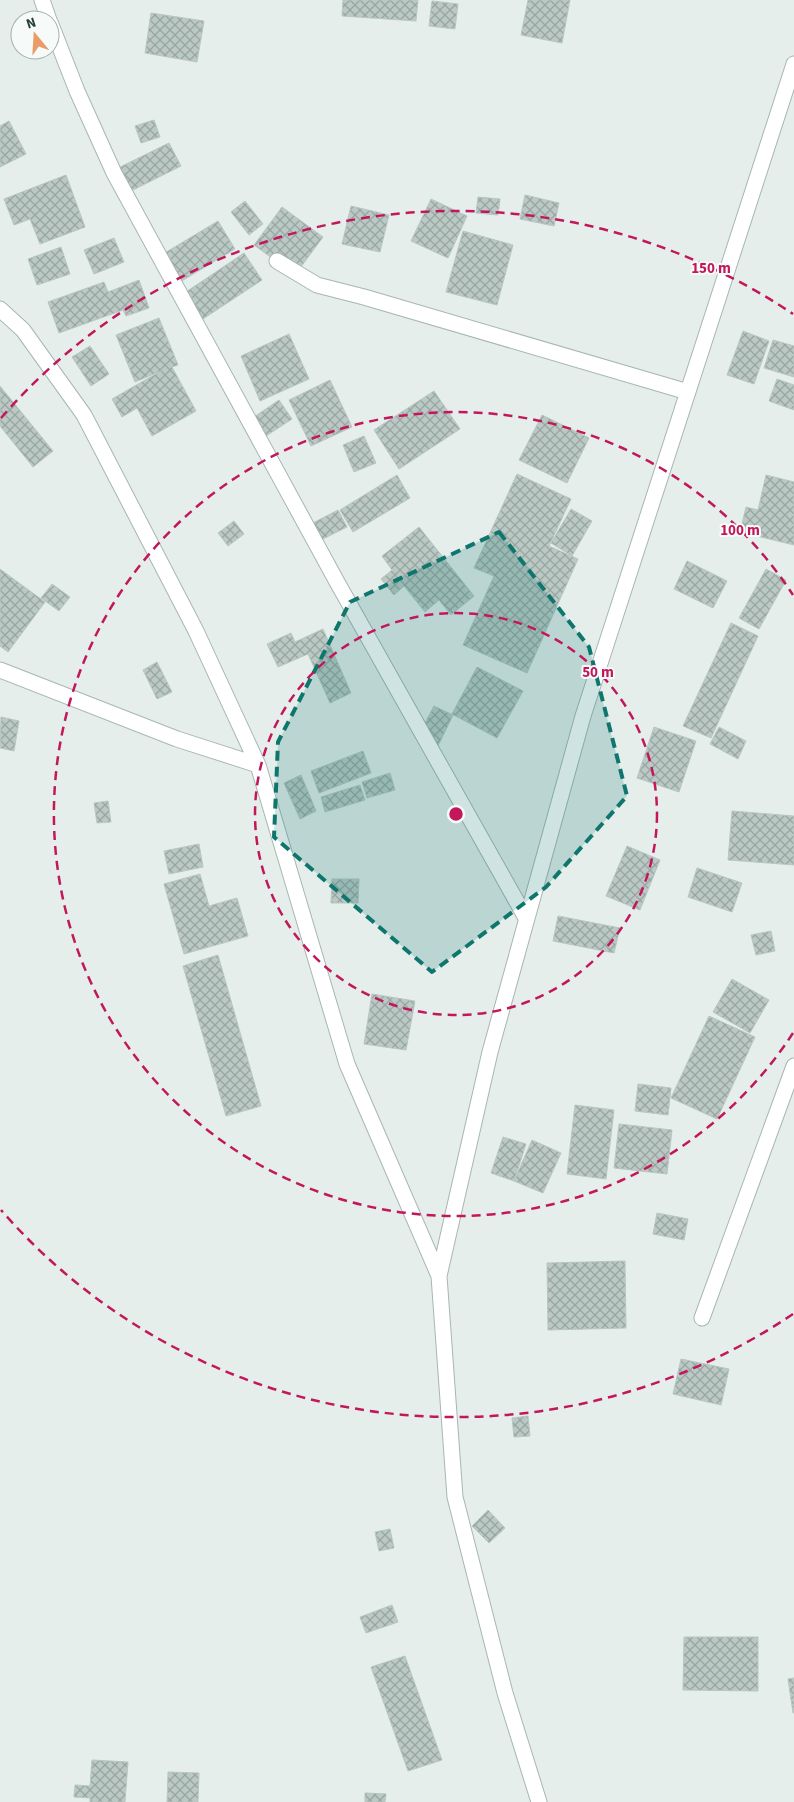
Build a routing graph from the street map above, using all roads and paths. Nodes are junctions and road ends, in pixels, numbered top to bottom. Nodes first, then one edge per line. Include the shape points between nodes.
1 (60, 48) edge
2 (794, 64) edge
3 (277, 261) dead end
4 (0, 309) edge
5 (688, 392) junction
6 (0, 670) edge
7 (258, 765) junction
8 (526, 918) junction
9 (794, 1066) edge
10 (439, 1276) junction
11 (702, 1318) dead end
12 (539, 1802) edge

1 - 8 street via 76,92 114,173 337,582
2 - 5 street
3 - 5 street via 317,285
4 - 7 street via 23,330 84,415 196,631
5 - 8 street via 583,716
6 - 7 street via 177,739
7 - 10 street via 347,1064
8 - 10 street via 490,1052
9 - 11 street
10 - 12 street via 456,1497 505,1693

